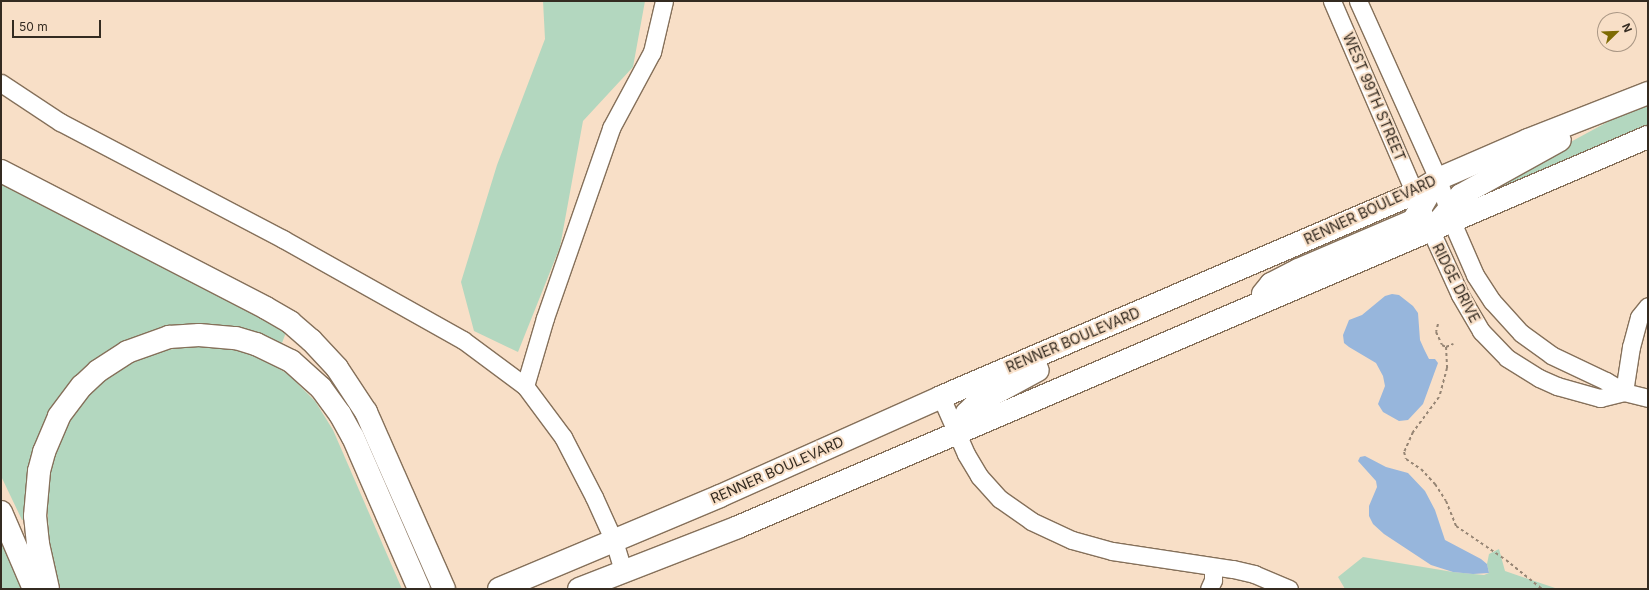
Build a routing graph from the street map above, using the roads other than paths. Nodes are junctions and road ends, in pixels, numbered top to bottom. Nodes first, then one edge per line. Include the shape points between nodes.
1 (664, 1) edge
2 (1332, 1) edge
3 (1358, 1) edge
4 (1, 83) edge
5 (1648, 93) edge
6 (1627, 102) junction
7 (1648, 137) edge
8 (1, 171) edge
9 (1438, 179) junction
10 (1418, 201) junction
11 (1450, 217) junction
12 (1431, 231) junction
13 (1164, 302) junction
14 (1648, 306) edge
15 (1254, 307) junction
16 (525, 386) junction
17 (1624, 392) junction
18 (941, 397) junction
19 (1648, 398) edge
20 (957, 434) junction
21 (1, 512) edge
22 (614, 541) junction
23 (1213, 567) junction
24 (623, 571) junction
25 (34, 589) edge
26 (48, 589) edge
27 (419, 589) edge
28 (444, 589) edge
29 (499, 589) edge
30 (579, 589) edge
31 (1209, 589) edge
32 (1289, 589) edge

1 - 16 street via 652,52 611,128 545,318
2 - 10 street, WEST 99TH STREET
3 - 9 street, WEST 99TH STREET
4 - 16 street via 60,122 283,238 463,340
5 - 6 main road, RENNER BOULEVARD
6 - 9 main road, RENNER BOULEVARD via 1528,140
6 - 11 main road via 1462,195
7 - 11 main road
8 - 28 main road via 266,308 290,322 311,340 338,368 366,412
9 - 10 main road, RENNER BOULEVARD
9 - 11 street, RIDGE DRIVE
10 - 12 street, RIDGE DRIVE
10 - 13 main road, RENNER BOULEVARD
10 - 15 main road via 1413,221 1271,284
11 - 12 main road
11 - 17 street, RIDGE DRIVE via 1475,275 1492,301 1521,333 1552,355
12 - 15 main road
12 - 17 street, RIDGE DRIVE via 1470,314 1481,331 1507,358 1539,378 1578,392 1600,398
13 - 18 main road, RENNER BOULEVARD
13 - 20 main road via 1095,342 977,403 967,413
14 - 17 street via 1639,317
15 - 20 main road
16 - 22 street via 563,438
17 - 19 street, RIDGE DRIVE
18 - 20 street
18 - 22 main road, RENNER BOULEVARD
20 - 23 street via 979,476 1000,499 1031,520 1072,540 1112,551
20 - 24 main road via 738,527
21 - 25 main road
22 - 24 street
22 - 29 main road, RENNER BOULEVARD
23 - 31 street via 1213,580
23 - 32 street via 1254,574
24 - 30 main road
26 - 27 main road via 35,516 44,452 59,416 82,386 98,371 127,352 169,337 199,335 236,338 256,344 291,361 321,388 353,437

